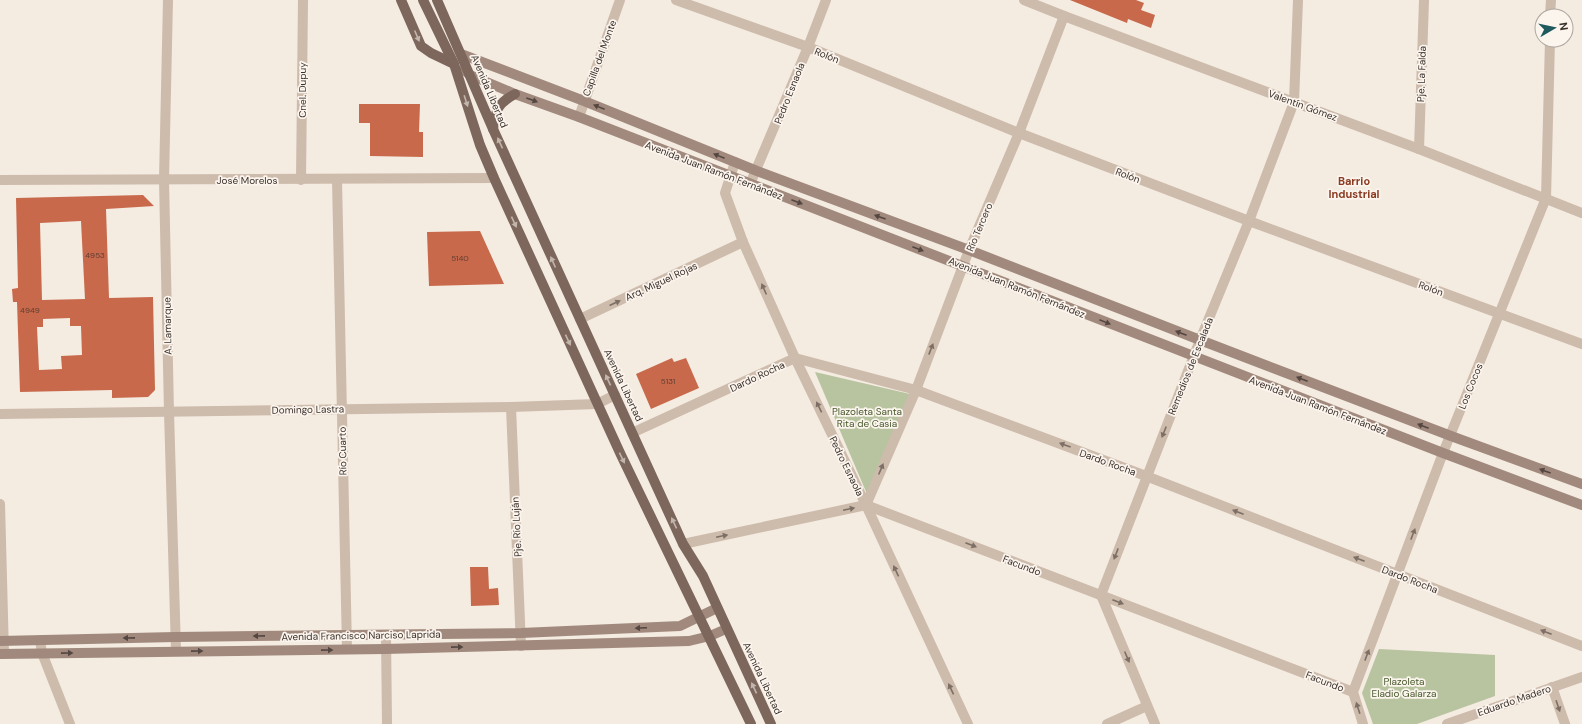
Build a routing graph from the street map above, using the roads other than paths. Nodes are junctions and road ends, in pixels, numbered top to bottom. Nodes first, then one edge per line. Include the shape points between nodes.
1 (168, 0) edge
2 (303, 0) edge
3 (401, 0) edge
4 (423, 0) edge
5 (437, 0) edge
6 (620, 0) edge
7 (676, 0) edge
8 (826, 0) edge
9 (1024, 0) edge
10 (1298, 0) edge
11 (1424, 0) edge
12 (1064, 16) junction
13 (808, 48) junction
14 (1550, 48) edge
15 (461, 54) junction
16 (454, 64) junction
17 (470, 75) junction
18 (515, 94) junction
19 (584, 101) junction
20 (1294, 102) junction
21 (579, 117) junction
22 (492, 128) junction
23 (1019, 133) junction
24 (1419, 148) junction
25 (735, 162) junction
26 (757, 171) junction
27 (730, 176) junction
28 (494, 178) junction
29 (0, 180) edge
30 (164, 180) junction
31 (301, 180) junction
32 (337, 180) junction
33 (750, 184) junction
34 (1546, 198) junction
35 (1582, 213) edge
36 (1249, 221) junction
37 (743, 242) junction
38 (969, 250) junction
39 (963, 266) junction
40 (1499, 313) junction
41 (580, 319) junction
42 (1200, 340) junction
43 (1582, 344) edge
44 (1194, 357) junction
45 (795, 358) junction
46 (916, 390) junction
47 (615, 395) junction
48 (597, 404) junction
49 (511, 407) junction
50 (341, 408) junction
51 (169, 412) junction
52 (0, 414) edge
53 (632, 433) junction
54 (1451, 436) junction
55 (1443, 453) junction
56 (1146, 476) junction
57 (1582, 484) edge
58 (0, 504) edge
59 (866, 505) junction
60 (1582, 505) edge
61 (683, 544) junction
62 (1398, 574) junction
63 (1101, 595) junction
64 (717, 608) junction
65 (699, 617) junction
66 (726, 629) junction
67 (521, 633) junction
68 (346, 635) junction
69 (386, 635) junction
70 (710, 636) junction
71 (175, 637) junction
72 (40, 640) junction
73 (2, 641) edge
74 (521, 646) junction
75 (1582, 646) edge
76 (385, 649) junction
77 (346, 650) junction
78 (176, 651) junction
79 (42, 653) junction
80 (2, 654) edge
81 (1582, 677) edge
82 (1552, 687) junction
83 (1353, 692) junction
84 (1147, 706) junction
85 (70, 724) edge
86 (387, 724) edge
87 (751, 724) edge
88 (771, 724) edge
89 (968, 724) edge
90 (1106, 724) edge
91 (1155, 724) edge
92 (1363, 724) edge
93 (1447, 724) edge
94 (1565, 724) edge

1 - 30 street, A. Lamarque
2 - 31 street, Cnel. Dupuy
3 -> 16 main road via 421,46
4 - 16 main road
5 - 15 main road, Avenida Libertad
6 - 19 street, Capilla del Monte
7 - 13 street, Rolón
8 - 13 street, Pedro Esnaola
9 - 12 street, Valentín Gómez
10 - 20 street, Remedios de Escalada
11 - 24 street, Pje. La Falda
12 - 20 street, Valentín Gómez
12 - 23 street, Río Tercero
13 - 23 street, Rolón
13 - 26 street, Pedro Esnaola
14 - 34 street, Los Cocos
15 - 17 main road, Avenida Libertad
15 - 19 main road, Avenida Juan Ramón Fernández
16 - 17 main road, Avenida Juan Ramón Fernández
16 -> 28 main road via 480,145
17 - 18 main road, Avenida Juan Ramón Fernández
17 - 22 main road, Avenida Libertad
18 -> 21 main road, Avenida Juan Ramón Fernández
18 - 22 main road via 498,106
19 - 21 street, Capilla del Monte
25 -> 19 main road, Avenida Juan Ramón Fernández
20 - 24 street, Valentín Gómez
20 - 36 street, Remedios de Escalada
21 - 27 main road, Avenida Juan Ramón Fernández
41 -> 22 main road, Avenida Libertad
23 - 36 street, Rolón
23 - 38 street, Río Tercero
24 - 34 street, Valentín Gómez
25 - 26 main road, Avenida Juan Ramón Fernández
25 - 27 street, Pedro Esnaola
26 - 33 street, Pedro Esnaola
38 -> 26 main road, Avenida Juan Ramón Fernández
27 - 33 main road, Avenida Juan Ramón Fernández
27 - 37 street, Pedro Esnaola via 725,193
28 - 32 street, José Morelos
28 -> 48 main road
29 - 30 street, José Morelos
30 - 31 street, José Morelos
30 - 51 street, A. Lamarque
31 - 32 street, José Morelos
32 - 50 street, Río Cuarto
33 -> 39 main road, Avenida Juan Ramón Fernández
34 - 35 street, Valentín Gómez
34 - 40 street, Los Cocos
36 - 40 street, Rolón
36 - 42 street, Remedios de Escalada
41 -> 37 street, Arq. Miguel Rojas
45 -> 37 street, Pedro Esnaola
38 - 39 street, Río Tercero
42 -> 38 main road, Avenida Juan Ramón Fernández
39 -> 44 main road, Avenida Juan Ramón Fernández
46 -> 39 street, Río Tercero
40 - 43 street, Rolón
40 - 54 street, Los Cocos
47 -> 41 main road, Avenida Libertad
42 - 44 street, Remedios de Escalada
54 -> 42 main road, Avenida Juan Ramón Fernández
44 - 55 main road, Avenida Juan Ramón Fernández
44 -> 56 street, Remedios de Escalada
45 - 46 street, Dardo Rocha
45 - 53 street, Dardo Rocha
59 -> 45 street, Pedro Esnaola
56 -> 46 street, Dardo Rocha
59 -> 46 street, Río Tercero
47 - 48 street, Domingo Lastra
47 - 53 main road, Avenida Libertad
48 - 49 street, Domingo Lastra
48 -> 65 main road
49 - 50 street, Domingo Lastra
49 - 67 street, Pje. Río Luján
50 - 51 street, Domingo Lastra
50 - 68 street, Río Cuarto
51 - 52 street, Domingo Lastra
51 - 71 street, A. Lamarque
61 -> 53 main road, Avenida Libertad
54 - 55 street, Los Cocos
57 -> 54 main road, Avenida Juan Ramón Fernández
55 - 60 main road, Avenida Juan Ramón Fernández
62 -> 55 street, Los Cocos
62 -> 56 street, Dardo Rocha
56 -> 63 street, Remedios de Escalada
58 - 73 street
61 -> 59 street
59 -> 63 street, Facundo
89 -> 59 street, Pedro Esnaola
61 - 64 main road, Avenida Libertad via 703,576
75 -> 62 street, Dardo Rocha
83 -> 62 street, Los Cocos
63 -> 83 street, Facundo
63 -> 84 street
64 - 65 main road, Avenida Francisco Narciso Laprida
64 - 66 main road, Avenida Libertad
65 -> 67 main road, Avenida Francisco Narciso Laprida via 680,626
65 - 70 main road
66 - 70 main road, Avenida Francisco Narciso Laprida
88 -> 66 main road, Avenida Libertad
67 - 69 main road, Avenida Francisco Narciso Laprida
67 - 74 street, Pje. Río Luján
68 - 69 main road, Avenida Francisco Narciso Laprida
68 -> 71 main road, Avenida Francisco Narciso Laprida
68 - 77 street, Río Cuarto
69 - 76 street
70 - 74 main road, Avenida Francisco Narciso Laprida via 689,641
70 - 87 main road
71 -> 72 main road, Avenida Francisco Narciso Laprida
71 - 78 street, A. Lamarque
72 - 73 main road, Avenida Francisco Narciso Laprida
72 - 79 street
73 - 80 street
76 -> 74 main road, Avenida Francisco Narciso Laprida
76 - 77 main road, Avenida Francisco Narciso Laprida
76 - 86 street
78 -> 77 main road, Avenida Francisco Narciso Laprida
79 -> 78 main road, Avenida Francisco Narciso Laprida
79 - 80 main road, Avenida Francisco Narciso Laprida
79 - 85 street
81 - 82 street, Eduardo Madero
82 - 93 street, Eduardo Madero
82 -> 94 street
92 -> 83 street
84 - 90 street
84 - 91 street

